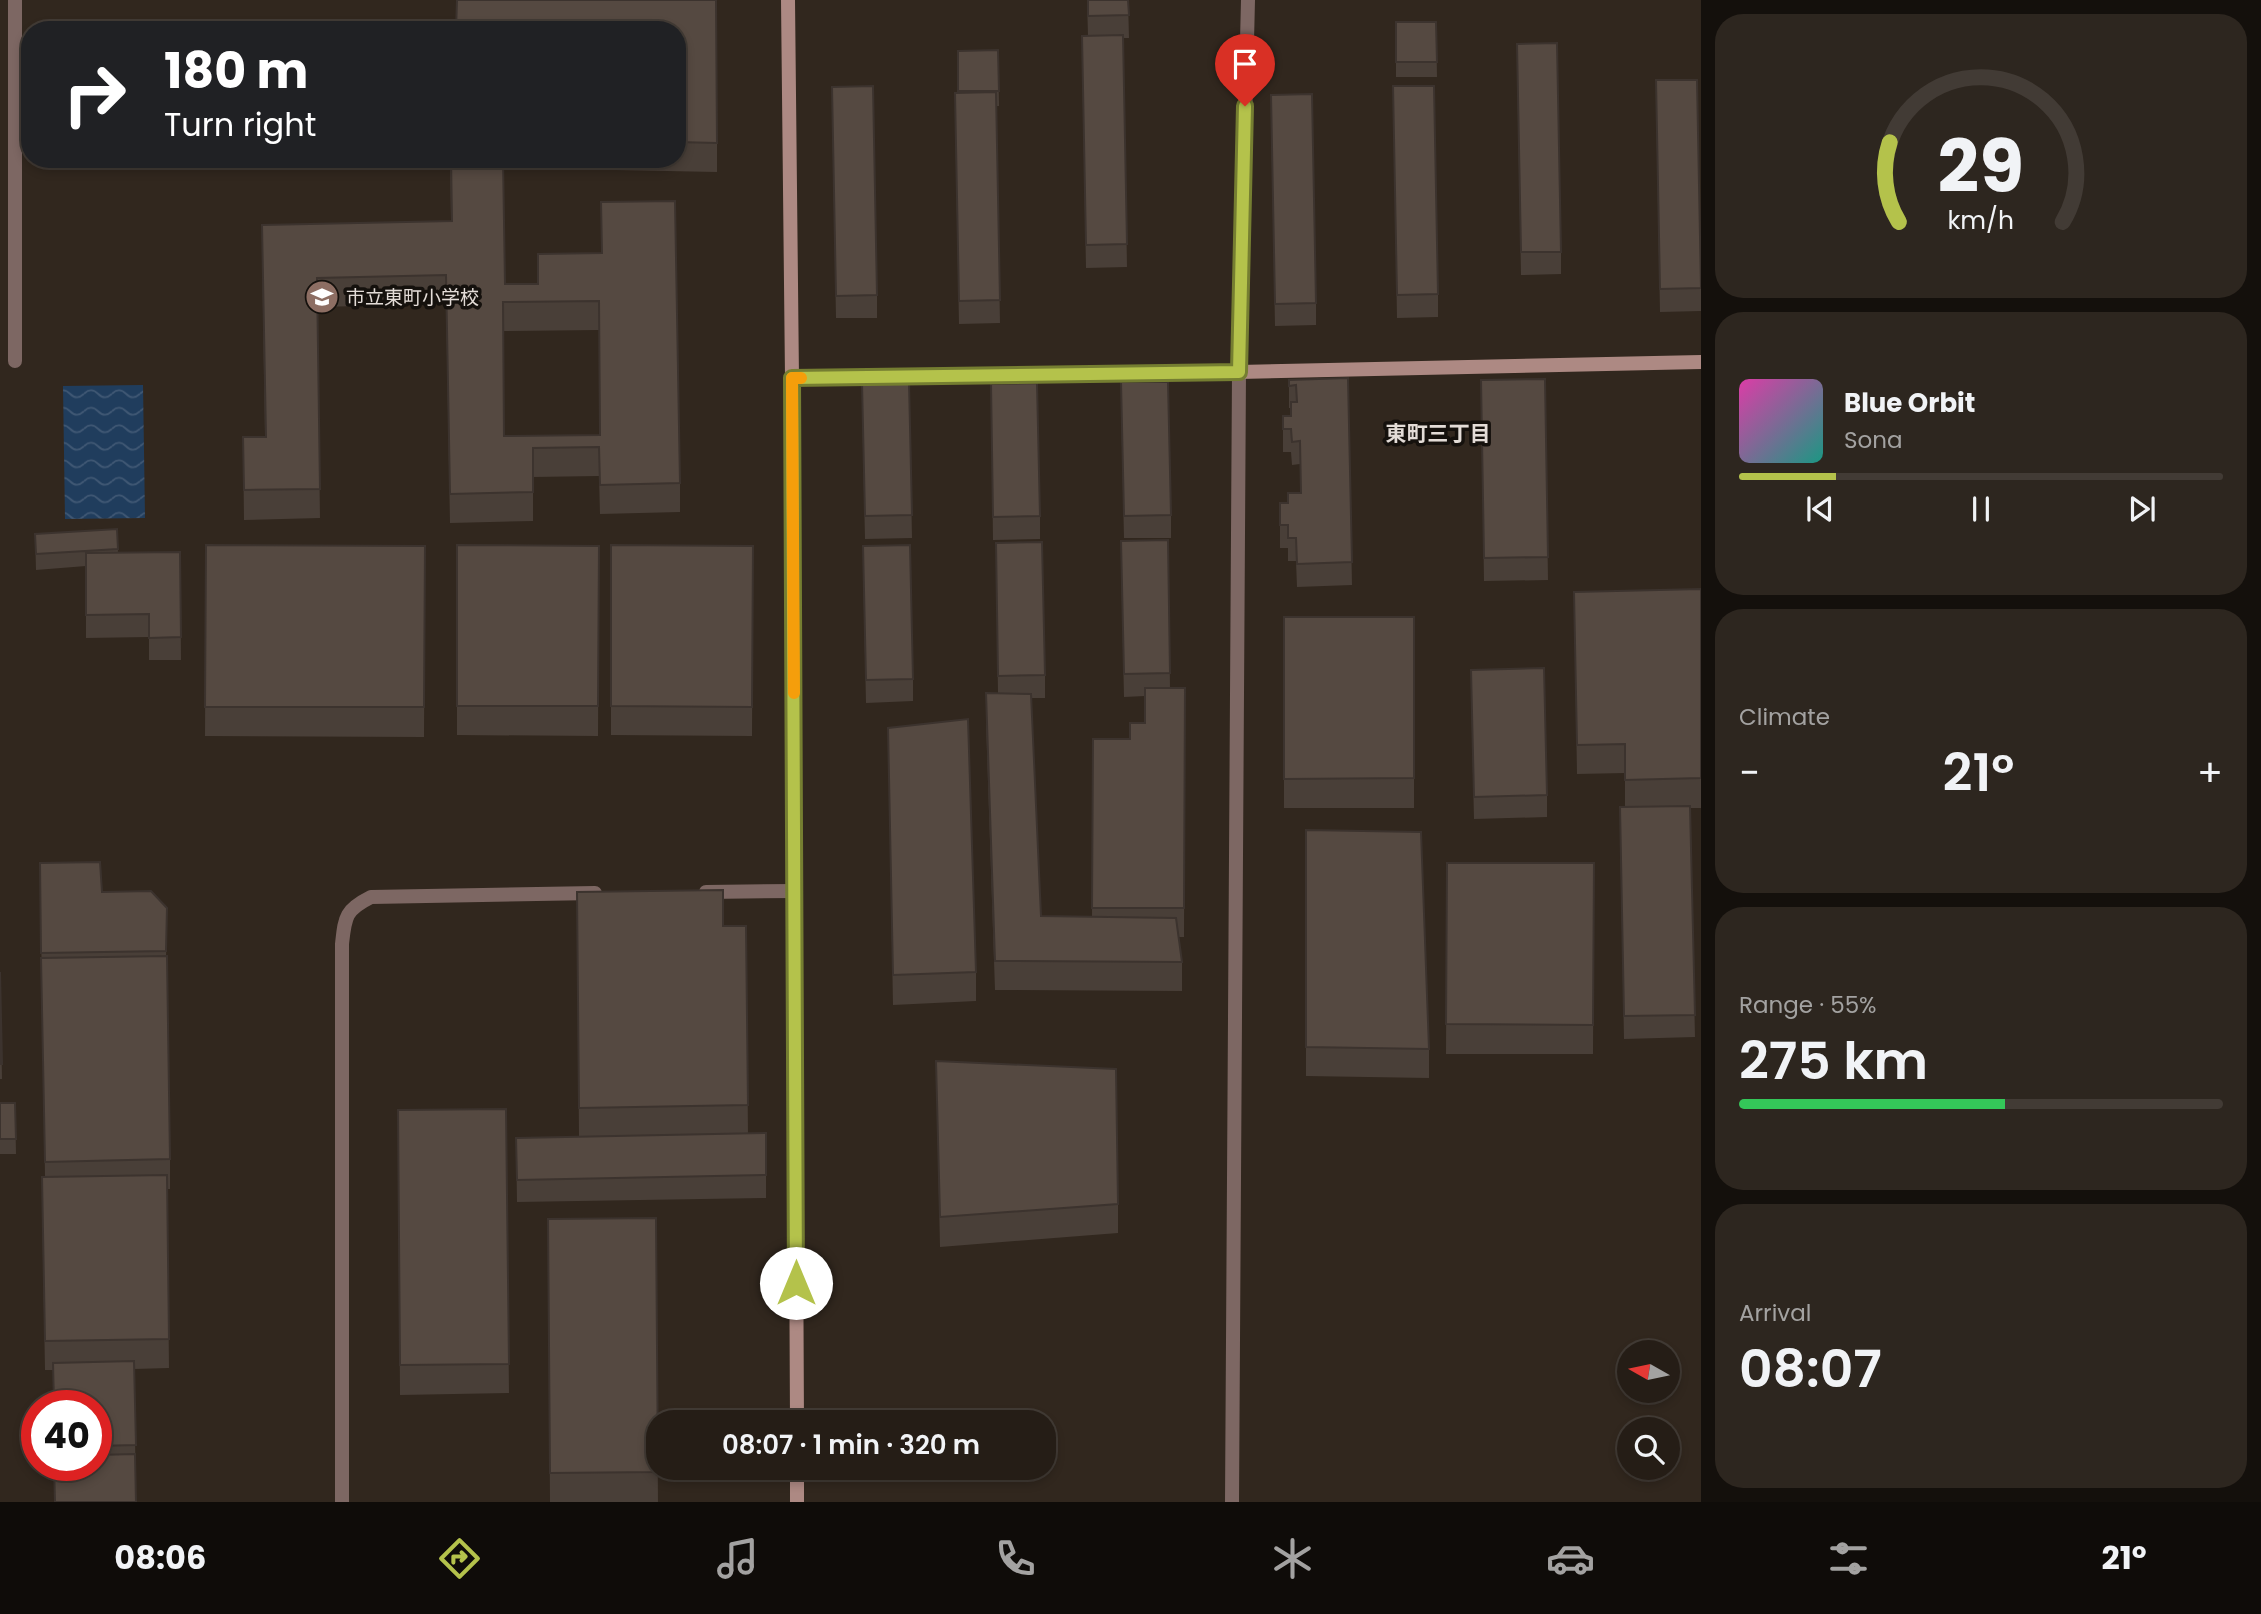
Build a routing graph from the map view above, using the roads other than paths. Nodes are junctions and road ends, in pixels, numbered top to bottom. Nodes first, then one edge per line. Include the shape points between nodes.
1 (15, 0) edge
2 (788, 0) edge
3 (1248, 0) edge
4 (15, 361) dead end
5 (1701, 362) edge
6 (1239, 372) junction
7 (792, 378) junction
8 (794, 891) junction
9 (697, 892) edge
10 (613, 893) edge
11 (797, 1410) edge
12 (797, 1480) edge
13 (342, 1502) edge
14 (797, 1502) edge
15 (1232, 1502) edge

1 - 4 street
2 - 7 street
3 - 6 street
5 - 6 street
6 - 7 street
6 - 15 street
7 - 8 street
8 - 9 street
8 - 11 street
10 - 13 street via 370,897 352,906 342,944
12 - 14 street

